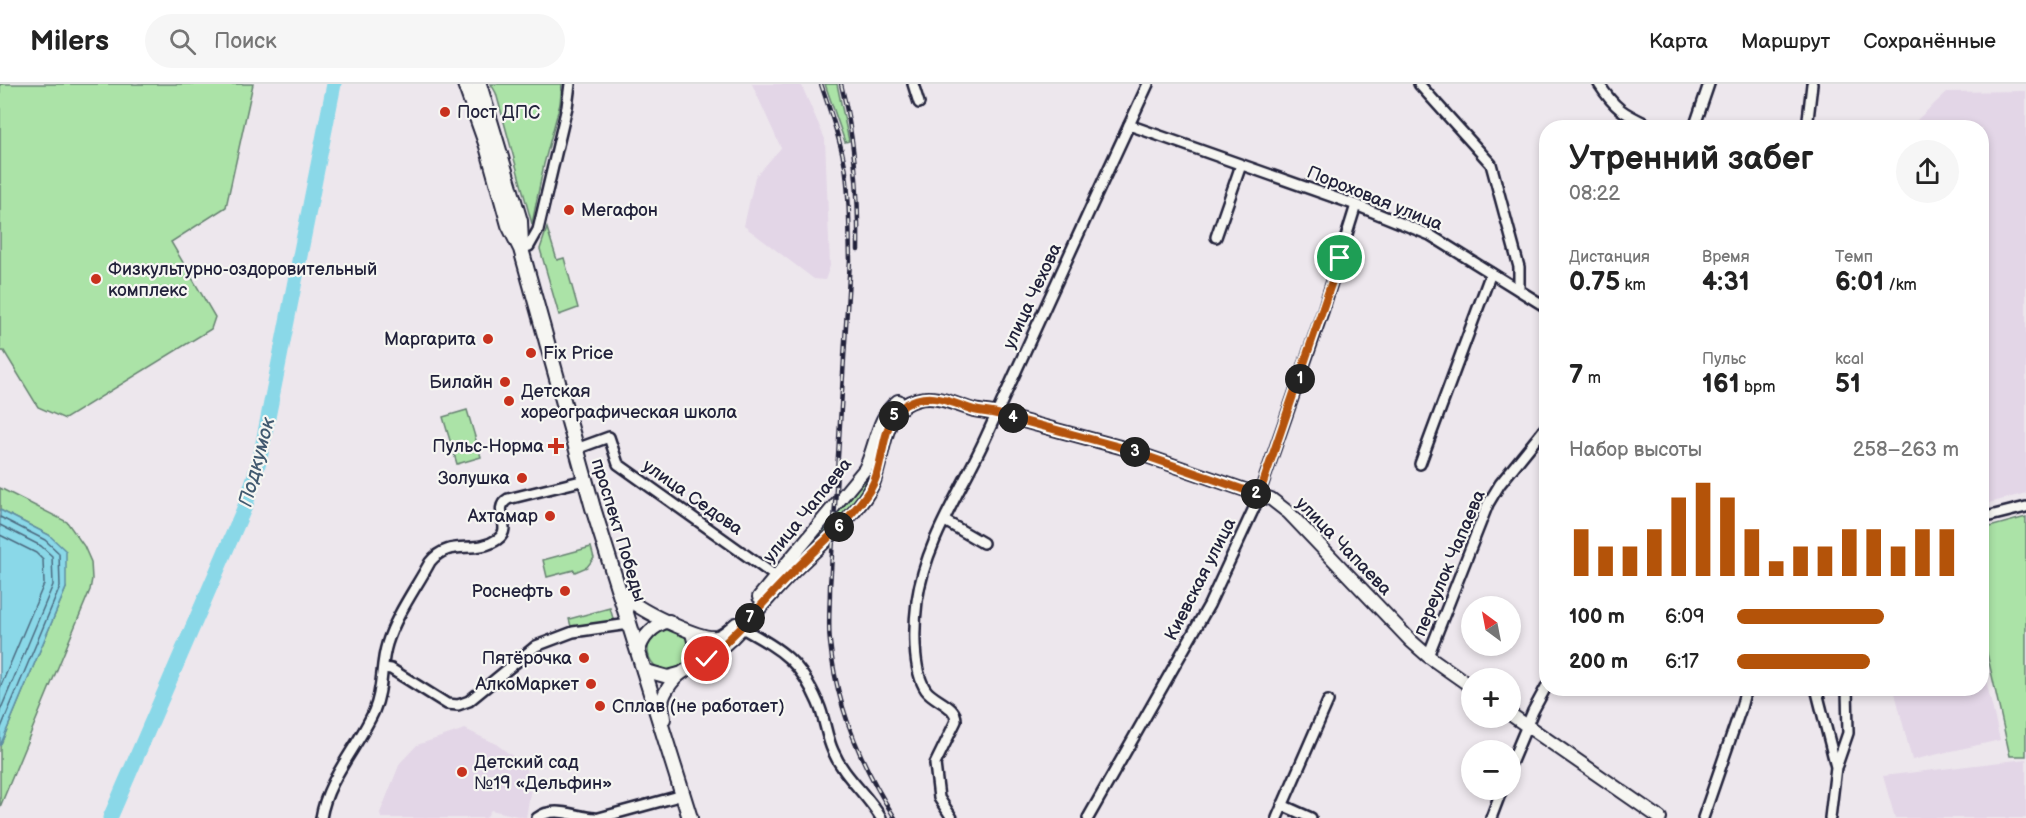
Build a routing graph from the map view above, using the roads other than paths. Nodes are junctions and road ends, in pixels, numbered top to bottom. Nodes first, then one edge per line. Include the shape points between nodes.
1 (465, 84) edge
2 (479, 84) edge
3 (570, 84) edge
4 (913, 84) edge
5 (1148, 84) edge
6 (1419, 84) edge
7 (1709, 84) edge
8 (1812, 84) edge
9 (1604, 86) edge
10 (919, 103) dead end
11 (1637, 120) edge
12 (1697, 120) edge
13 (1808, 120) edge
14 (1129, 125) junction
15 (1241, 165) junction
16 (1356, 205) junction
17 (1216, 237) dead end
18 (521, 249) junction
19 (1491, 273) junction
20 (1519, 290) junction
21 (1539, 303) edge
22 (997, 414) junction
23 (1539, 436) edge
24 (576, 449) junction
25 (1420, 464) dead end
26 (585, 480) junction
27 (1259, 495) junction
28 (2026, 507) edge
29 (1989, 516) edge
30 (945, 521) junction
31 (983, 543) dead end
32 (771, 573) dead end
33 (618, 589) junction
34 (669, 621) junction
35 (629, 624) junction
36 (742, 628) junction
37 (692, 633) junction
38 (638, 653) junction
39 (1428, 656) junction
40 (692, 665) junction
41 (384, 668) junction
42 (643, 670) junction
43 (679, 674) junction
44 (1461, 679) edge
45 (1542, 696) edge
46 (1744, 696) edge
47 (1818, 696) edge
48 (1847, 696) edge
49 (1328, 701) dead end
50 (1521, 721) edge
51 (1527, 725) junction
52 (662, 732) junction
53 (1521, 740) edge
54 (1836, 767) junction
55 (683, 795) junction
56 (1498, 800) edge
57 (1282, 806) junction
58 (321, 818) edge
59 (537, 818) edge
60 (597, 818) edge
61 (690, 818) edge
62 (880, 818) edge
63 (952, 818) edge
64 (1088, 818) edge
65 (1277, 818) edge
66 (1311, 818) edge
67 (1491, 818) edge
68 (1660, 818) edge
69 (1703, 818) edge
70 (1830, 818) edge

1 - 18 main road, проспект Победы via 509,225
2 - 18 main road, проспект Победы via 520,221
3 - 18 street via 538,230 529,246
4 - 10 street
5 - 14 street, улица Чехова
6 - 20 street via 1491,164 1519,267
7 - 12 street
8 - 13 street
9 - 11 street via 1613,104
14 - 15 street, Пороховая улица
14 - 22 street, улица Чехова
15 - 16 street, Пороховая улица
15 - 17 street
16 - 19 street, Пороховая улица via 1430,235
16 - 27 street, Киевская улица
18 - 24 main road, проспект Победы
19 - 20 street, Пороховая улица
19 - 25 street
20 - 21 street, Пороховая улица
22 - 27 main road, улица Чапаева via 1120,447
22 - 30 street, улица Чехова
22 - 36 main road, улица Чапаева via 929,397 897,412 872,486 848,518
22 - 37 main road, улица Чапаева via 939,390 916,391 895,403 883,418 865,469 736,623 719,636
23 - 39 street, переулок Чапаева via 1488,504
24 - 26 main road, проспект Победы
24 - 32 street, улица Седова via 609,438 618,464
26 - 33 main road, проспект Победы
26 - 41 street via 508,499 500,508 505,524 498,539 474,548 449,548 437,554 392,632
27 - 39 main road, улица Чапаева via 1289,513
27 - 64 street, Киевская улица via 1209,605
28 - 29 street
30 - 31 street
30 - 63 street, улица Чехова via 932,546 917,599 915,626 919,678 927,692 956,716 935,764 939,798
33 - 34 main road, улица Чапаева via 642,609
33 - 35 main road, проспект Победы
34 - 37 main road, улица Чапаева
34 - 38 main road via 643,638
35 - 38 main road, проспект Победы
35 - 41 street via 573,632 536,645 469,701 458,705 447,704
36 - 40 main road, улица Чапаева via 707,659
36 - 62 street via 791,658 818,703 833,750 846,774
37 - 40 main road via 697,653
38 - 42 main road, проспект Победы
39 - 44 main road, улица Чапаева
40 - 43 main road, улица Чапаева
41 - 58 street via 373,714 333,785
42 - 43 main road via 668,677
42 - 52 main road, проспект Победы
43 - 52 main road, улица Чапаева via 662,700
45 - 51 street
46 - 69 street
47 - 54 street
48 - 54 street via 1848,733
49 - 57 street
50 - 51 main road
51 - 53 street
51 - 68 main road
52 - 55 main road, проспект Победы
54 - 70 street
55 - 60 street
55 - 61 main road, проспект Победы
56 - 67 street
57 - 65 street
57 - 66 street
59 - 60 street via 561,811

